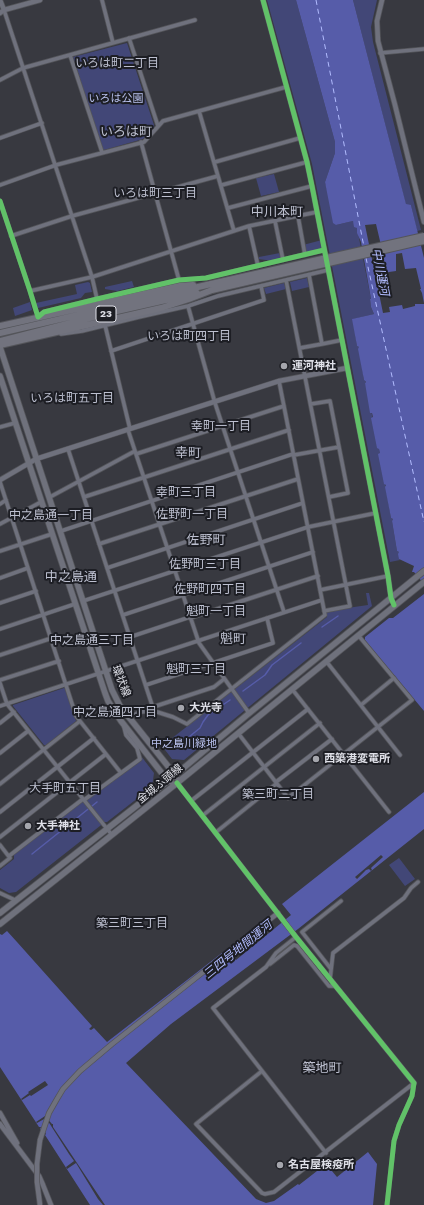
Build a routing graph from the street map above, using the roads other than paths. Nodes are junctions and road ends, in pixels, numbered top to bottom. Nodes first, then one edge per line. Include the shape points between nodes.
1 (0, 0) edge
2 (40, 0) edge
3 (102, 0) edge
4 (263, 0) edge
5 (382, 0) edge
6 (2, 12) edge
7 (195, 20) dead end
8 (129, 38) junction
9 (113, 43) junction
10 (424, 49) edge
11 (380, 53) junction
12 (70, 55) junction
13 (23, 68) junction
14 (0, 80) edge
15 (286, 87) junction
16 (199, 111) junction
17 (42, 123) junction
18 (158, 126) junction
19 (0, 138) edge
20 (300, 138) junction
21 (141, 142) junction
22 (102, 152) junction
23 (214, 162) junction
24 (307, 162) junction
25 (56, 165) junction
26 (218, 176) junction
27 (0, 185) edge
28 (222, 185) junction
29 (312, 186) junction
30 (154, 193) junction
31 (0, 201) edge
32 (228, 208) junction
33 (317, 212) junction
34 (72, 216) junction
35 (298, 216) junction
36 (275, 221) junction
37 (424, 222) edge
38 (249, 226) junction
39 (234, 231) junction
40 (12, 236) junction
41 (424, 236) edge
42 (424, 242) edge
43 (324, 250) junction
44 (170, 252) junction
45 (305, 255) junction
46 (283, 260) junction
47 (258, 266) junction
48 (328, 270) junction
49 (309, 275) junction
50 (92, 277) junction
51 (179, 280) junction
52 (286, 280) junction
53 (261, 286) junction
54 (211, 287) junction
55 (30, 291) junction
56 (97, 299) junction
57 (188, 306) junction
58 (38, 317) junction
59 (192, 324) junction
60 (105, 325) junction
61 (0, 326) edge
62 (0, 333) edge
63 (44, 335) junction
64 (342, 340) junction
65 (0, 341) edge
66 (322, 344) junction
67 (0, 346) edge
68 (300, 348) junction
69 (111, 351) junction
70 (347, 368) junction
71 (0, 376) edge
72 (305, 376) junction
73 (279, 381) junction
74 (215, 402) junction
75 (311, 404) junction
76 (284, 406) junction
77 (15, 422) junction
78 (223, 426) junction
79 (0, 427) edge
80 (129, 430) junction
81 (289, 430) junction
82 (339, 447) junction
83 (68, 449) junction
84 (230, 449) junction
85 (320, 450) junction
86 (136, 453) junction
87 (294, 455) junction
88 (36, 459) junction
89 (29, 463) junction
90 (238, 472) junction
91 (144, 478) junction
92 (298, 479) junction
93 (0, 481) edge
94 (78, 481) junction
95 (246, 496) junction
96 (50, 497) junction
97 (84, 497) junction
98 (329, 497) junction
99 (6, 500) junction
100 (152, 501) junction
101 (42, 502) junction
102 (303, 503) junction
103 (0, 504) edge
104 (376, 514) junction
105 (12, 518) junction
106 (254, 519) junction
107 (92, 521) junction
108 (334, 522) junction
109 (0, 524) edge
110 (160, 525) junction
111 (308, 527) junction
112 (61, 531) junction
113 (52, 534) junction
114 (261, 542) junction
115 (20, 544) junction
116 (99, 544) junction
117 (167, 548) junction
118 (0, 551) edge
119 (313, 552) junction
120 (269, 567) junction
121 (28, 568) junction
122 (107, 568) junction
123 (175, 571) junction
124 (424, 572) edge
125 (318, 576) junction
126 (388, 576) junction
127 (0, 578) edge
128 (424, 582) edge
129 (346, 584) junction
130 (277, 589) junction
131 (115, 590) junction
132 (320, 590) junction
133 (36, 591) junction
134 (183, 595) junction
135 (391, 598) junction
136 (322, 600) junction
137 (83, 601) junction
138 (0, 603) edge
139 (75, 604) junction
140 (394, 605) junction
141 (324, 611) junction
142 (284, 612) junction
143 (44, 614) junction
144 (123, 615) junction
145 (190, 617) junction
146 (267, 618) junction
147 (0, 628) edge
148 (358, 635) junction
149 (130, 637) junction
150 (52, 638) junction
151 (198, 641) junction
152 (273, 643) junction
153 (280, 650) junction
154 (0, 655) edge
155 (59, 661) junction
156 (138, 661) junction
157 (326, 661) junction
158 (212, 662) junction
159 (106, 671) junction
160 (98, 674) junction
161 (394, 678) junction
162 (224, 679) junction
163 (0, 681) edge
164 (67, 684) junction
165 (146, 685) junction
166 (292, 688) junction
167 (231, 689) junction
168 (7, 704) junction
169 (361, 705) junction
170 (0, 706) edge
171 (153, 707) junction
172 (308, 709) junction
173 (154, 711) junction
174 (14, 712) junction
175 (249, 713) junction
176 (130, 718) junction
177 (80, 721) junction
178 (121, 721) junction
179 (0, 723) edge
180 (320, 723) junction
181 (378, 727) junction
182 (28, 731) junction
183 (238, 733) junction
184 (94, 738) junction
185 (332, 738) junction
186 (44, 750) junction
187 (0, 753) edge
188 (253, 753) junction
189 (106, 754) junction
190 (344, 754) junction
191 (400, 755) dead end
192 (57, 767) junction
193 (265, 768) junction
194 (121, 773) junction
195 (175, 775) junction
196 (168, 781) junction
197 (69, 782) junction
198 (177, 783) junction
199 (276, 783) junction
200 (0, 784) edge
201 (84, 801) junction
202 (191, 801) junction
203 (0, 812) edge
204 (389, 812) dead end
205 (202, 816) junction
206 (107, 829) junction
207 (215, 832) junction
208 (112, 835) junction
209 (0, 837) edge
210 (0, 845) edge
211 (9, 856) junction
212 (0, 866) edge
213 (418, 882) dead end
214 (0, 893) edge
215 (15, 900) junction
216 (340, 901) dead end
217 (0, 912) edge
218 (278, 913) junction
219 (0, 924) edge
220 (296, 937) junction
221 (266, 967) junction
222 (331, 969) junction
223 (330, 979) junction
224 (336, 986) junction
225 (262, 1071) junction
226 (414, 1084) junction
227 (0, 1113) edge
228 (0, 1124) edge
229 (326, 1152) junction
230 (25, 1156) junction
231 (40, 1205) edge
232 (51, 1205) edge
233 (387, 1205) edge

1 - 6 street
2 - 6 street
3 - 9 street
4 - 15 street
5 - 11 street via 376,26
6 - 13 street
7 - 8 street
8 - 9 street
8 - 18 street
9 - 12 street
10 - 11 street
11 - 37 street
12 - 13 street
12 - 22 street
13 - 14 street
13 - 17 street
15 - 16 street
15 - 20 street
16 - 18 street via 163,121
16 - 23 street
17 - 19 street
17 - 25 street
18 - 21 street via 144,142
20 - 23 street
20 - 24 street
21 - 22 street
21 - 30 street
22 - 25 street
23 - 26 street
24 - 28 street
24 - 29 street
25 - 27 street
25 - 34 street
26 - 28 street
26 - 30 street
28 - 32 street
29 - 32 street
29 - 33 street
30 - 34 street
30 - 44 street
31 - 40 street
32 - 39 street
33 - 35 street
33 - 43 street
34 - 40 street
34 - 50 street
35 - 36 street
35 - 45 street
36 - 38 street
36 - 46 street
38 - 39 street
38 - 47 street
39 - 44 street
40 - 55 street
41 - 54 highway, 23, bridge
42 - 54 highway, 23, bridge
43 - 45 street
43 - 48 street
44 - 50 street
44 - 51 street
45 - 46 street
46 - 47 street
47 - 51 street via 206,278
48 - 49 street
48 - 64 street
49 - 52 street
49 - 66 street
50 - 55 street
50 - 56 street
51 - 56 street
52 - 53 street
52 - 68 street
53 - 57 street
53 - 59 street via 264,300
54 - 58 highway via 180,286
54 - 62 highway, 23
54 - 63 highway via 189,300
54 - 65 highway, 23
55 - 58 street
56 - 58 street via 44,312
57 - 59 street
57 - 60 street
58 - 61 highway
59 - 69 street
59 - 74 street
60 - 63 street via 82,331
60 - 69 street
63 - 67 highway
64 - 66 street
64 - 70 street
66 - 68 street
67 - 88 main road, 環状線
68 - 72 street
69 - 80 street
70 - 72 street
70 - 104 street
71 - 77 main road, 環状線
72 - 73 street
72 - 75 street
73 - 74 street
73 - 76 street
74 - 78 street
74 - 80 street
75 - 82 street via 330,401
75 - 85 street
76 - 78 street
76 - 81 street
77 - 79 street
77 - 89 main road, 環状線
78 - 84 street
78 - 86 street
80 - 83 street
80 - 86 street
81 - 84 street
81 - 87 street
82 - 85 street
82 - 98 street via 348,493
83 - 88 street
83 - 94 street
84 - 90 street
84 - 91 street
85 - 87 street
85 - 98 street
86 - 91 street
86 - 94 street
87 - 90 street
87 - 92 street
88 - 89 street
88 - 96 main road, 環状線
89 - 93 street
89 - 101 main road, 環状線
90 - 95 street
90 - 100 street
91 - 97 street
91 - 100 street
92 - 95 street
92 - 102 street
93 - 99 street
94 - 96 street
94 - 97 street
95 - 106 street
95 - 110 street
96 - 112 main road, 環状線
97 - 107 street
98 - 108 street
99 - 103 street
99 - 105 street
100 - 107 street
100 - 110 street
101 - 105 street
101 - 113 main road, 環状線
102 - 106 street
102 - 111 street
104 - 108 street
104 - 126 street
105 - 109 street
105 - 115 street
106 - 114 street
106 - 117 street
107 - 112 street
107 - 116 street
108 - 111 street
108 - 129 street
110 - 116 street
110 - 117 street
111 - 114 street
111 - 119 street
112 - 137 main road, 環状線
113 - 115 street
113 - 139 main road, 環状線
114 - 120 street
114 - 123 street
115 - 118 street
115 - 121 street
116 - 122 street
117 - 122 street
117 - 123 street
119 - 120 street
119 - 125 street
120 - 130 street
120 - 134 street
121 - 127 street
121 - 133 street
122 - 131 street
123 - 131 street
123 - 134 street
124 - 135 main road, 金城ふ頭線
125 - 130 street
125 - 132 street
126 - 129 street
126 - 135 street
128 - 140 main road, 金城ふ頭線
129 - 132 street
129 - 141 street via 350,606
130 - 142 street
130 - 145 street
131 - 137 street
131 - 144 street
132 - 136 street
133 - 138 street
133 - 143 street
134 - 144 street
134 - 145 street
135 - 140 street
135 - 175 main road, 金城ふ頭線
136 - 141 street
136 - 142 street
137 - 159 main road, 環状線
139 - 143 street
139 - 160 main road, 環状線
140 - 148 main road, 金城ふ頭線
141 - 153 street via 325,615
142 - 146 street
143 - 147 street
143 - 150 street
144 - 149 street
145 - 149 street
145 - 151 street
146 - 151 street
146 - 152 street
148 - 157 main road, 金城ふ頭線
148 - 161 street
149 - 156 street
150 - 154 street
150 - 155 street
151 - 156 street
151 - 158 street
152 - 153 street
152 - 158 street
153 - 167 street
155 - 163 street
155 - 164 street
156 - 159 street
156 - 165 street
157 - 166 main road, 金城ふ頭線
157 - 169 street
158 - 162 street
158 - 165 street
159 - 160 street
159 - 176 main road, 環状線 via 116,698
160 - 164 street
160 - 178 main road, 環状線 via 108,701
161 - 169 street
161 - 181 street via 412,700
162 - 167 street
162 - 171 street via 214,687
163 - 168 street
164 - 168 street
164 - 177 street via 76,716
165 - 171 street
166 - 172 street
166 - 183 main road, 金城ふ頭線
167 - 173 street via 187,724
167 - 175 street
168 - 170 street
168 - 174 street
169 - 181 street
171 - 173 street
172 - 180 street
172 - 188 street
173 - 176 street via 139,712
174 - 179 street
174 - 182 street
175 - 195 main road, 金城ふ頭線
176 - 195 main road, 環状線
177 - 184 street
177 - 186 street
178 - 194 street via 126,735 137,748 140,759
178 - 196 main road, 環状線
180 - 185 street
180 - 193 street
181 - 190 street
181 - 191 street
182 - 186 street
182 - 187 street
183 - 188 street
183 - 198 main road, 金城ふ頭線
184 - 189 street
184 - 192 street
185 - 190 street
185 - 199 street
186 - 192 street
186 - 200 street
188 - 193 street
188 - 202 street
189 - 194 street
189 - 197 street
190 - 199 street via 288,798
190 - 204 street
192 - 197 street
192 - 203 street
193 - 199 street
193 - 205 street
194 - 201 street
195 - 196 main road, 金城ふ頭線
195 - 198 main road, 環状線
196 - 198 main road
196 - 206 main road, 金城ふ頭線
197 - 201 street
197 - 209 street
198 - 202 street
198 - 208 main road, 金城ふ頭線
199 - 207 street
201 - 206 street
201 - 211 street
202 - 205 street
205 - 207 street
206 - 208 street
206 - 215 main road, 金城ふ頭線
207 - 218 street
208 - 219 main road, 金城ふ頭線
210 - 211 street
211 - 212 street via 10,858
213 - 222 street via 404,898 333,953
214 - 215 street
215 - 217 main road, 金城ふ頭線
216 - 222 street via 302,932
218 - 220 street
218 - 231 street, bridge via 95,1058 67,1085 49,1113 40,1140 37,1182
220 - 221 street via 276,954
220 - 223 street
221 - 224 street via 294,945 298,946 329,986
221 - 225 street via 213,1008
222 - 223 street
223 - 224 street
224 - 226 street
225 - 229 street
225 - 229 street via 196,1124 264,1194 274,1192
226 - 229 street
226 - 233 street via 412,1096 394,1141
227 - 230 street
228 - 230 street
230 - 232 street via 44,1185

